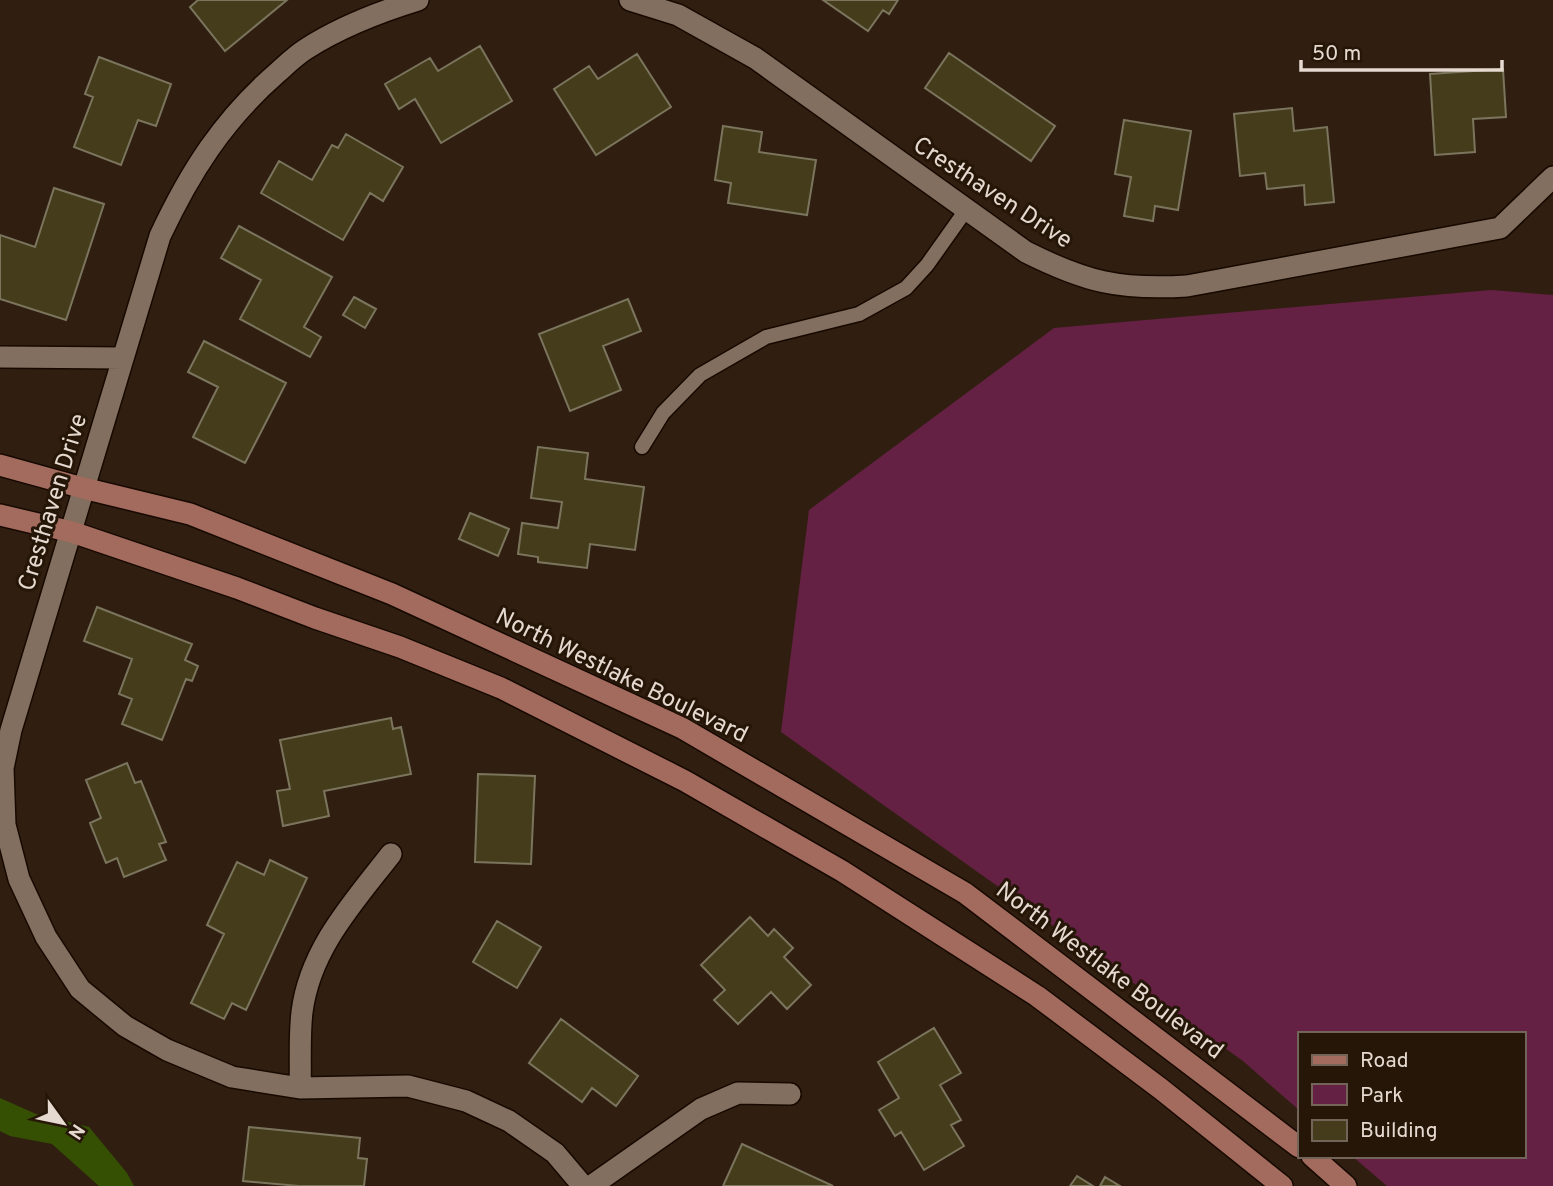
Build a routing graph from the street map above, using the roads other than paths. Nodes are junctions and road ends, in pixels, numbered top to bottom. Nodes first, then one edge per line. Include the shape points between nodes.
1 (418, 0) edge
2 (630, 0) edge
3 (1553, 177) edge
4 (966, 210) junction
5 (0, 357) edge
6 (123, 358) junction
7 (642, 447) dead end
8 (0, 465) edge
9 (83, 488) junction
10 (0, 514) edge
11 (72, 532) junction
12 (1, 768) edge
13 (391, 854) dead end
14 (300, 1088) junction
15 (790, 1094) dead end
16 (1298, 1145) edge
17 (1314, 1158) edge
18 (583, 1186) edge
19 (591, 1186) edge
20 (1282, 1186) edge
21 (1346, 1186) edge

1 - 6 street, Cresthaven Drive via 369,15 305,50 258,89 217,135 160,236
2 - 4 street, Cresthaven Drive via 678,15 755,58
3 - 4 street, Cresthaven Drive via 1500,228 1187,286 1146,288 1104,283 1068,272 1026,252
4 - 7 lane via 906,288 859,314 766,337 700,375 663,413
5 - 6 street
6 - 9 street, Cresthaven Drive
8 - 9 main road, North Westlake Boulevard
9 - 11 street, Cresthaven Drive
9 - 16 main road, North Westlake Boulevard via 190,514 392,594 682,728 965,893
10 - 11 main road
11 - 12 street, Cresthaven Drive
11 - 20 main road via 400,647 501,688 685,781 842,871 1037,996
12 - 14 street, Cresthaven Drive via 5,825 19,879 46,937 80,989 125,1027 167,1050 232,1077
13 - 14 street via 332,930 312,971 302,1012
14 - 18 street, Cresthaven Drive via 408,1086 466,1101 509,1121 555,1153
15 - 19 street via 738,1093 701,1109
17 - 21 main road

